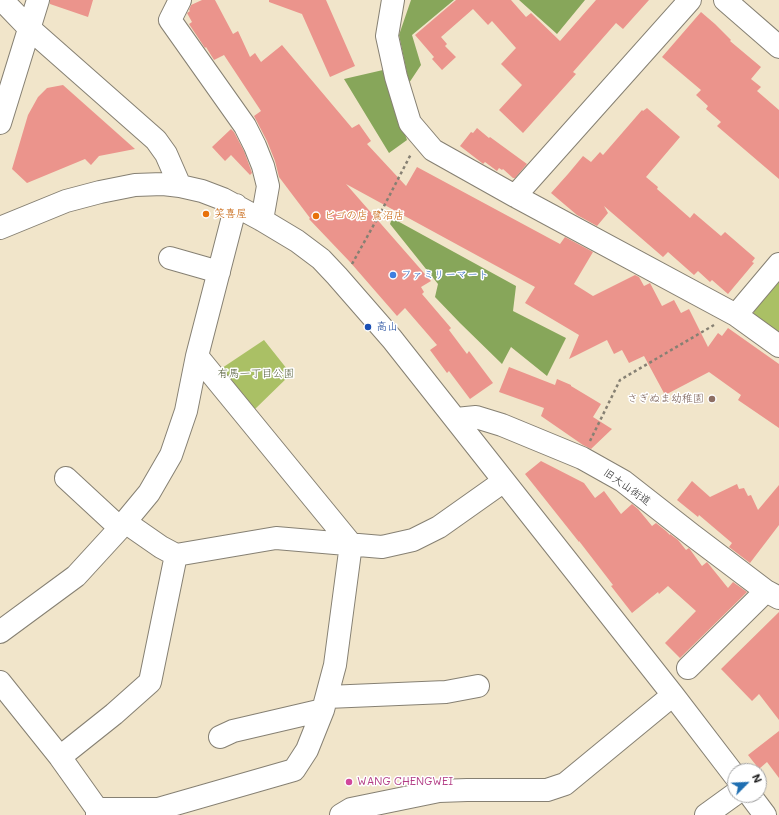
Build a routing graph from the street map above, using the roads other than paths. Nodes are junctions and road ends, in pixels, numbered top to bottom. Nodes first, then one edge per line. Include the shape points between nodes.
1 (2, 0) edge
2 (38, 0) edge
3 (180, 0) edge
4 (393, 0) edge
5 (690, 0) edge
6 (725, 0) edge
7 (29, 28) junction
8 (779, 47) edge
9 (0, 123) edge
10 (180, 186) junction
11 (514, 196) junction
12 (236, 206) junction
13 (262, 220) junction
14 (0, 228) edge
15 (170, 258) dead end
16 (779, 264) edge
17 (219, 272) junction
18 (734, 315) junction
19 (779, 346) edge
20 (197, 356) junction
21 (456, 419) junction
22 (66, 478) dead end
23 (504, 481) junction
24 (122, 525) junction
25 (351, 544) junction
26 (176, 555) junction
27 (773, 594) edge
28 (0, 632) edge
29 (688, 668) dead end
30 (0, 682) edge
31 (478, 686) dead end
32 (673, 695) junction
33 (325, 704) junction
34 (220, 737) dead end
35 (60, 757) junction
36 (727, 766) edge
37 (727, 800) edge
38 (756, 803) edge
39 (97, 812) edge
40 (341, 815) edge
41 (706, 815) edge
42 (765, 815) edge

1 - 7 street
2 - 7 street
3 - 13 street via 170,20 244,126 263,166 268,186
4 - 11 street via 387,36 410,123 433,150
5 - 11 street
6 - 8 street
7 - 9 street
7 - 10 street via 156,140 166,154
10 - 12 street via 202,191
10 - 14 street via 135,185 100,192 66,201
11 - 18 street
12 - 13 street
12 - 17 street
13 - 21 street via 298,241 338,276
15 - 17 street
16 - 18 street
17 - 20 street
18 - 19 street
20 - 24 street via 186,411 171,455 149,493
20 - 25 street
21 - 23 street
21 - 27 street, 旧大山街道 via 476,417 502,425 582,458 623,481
22 - 24 street
23 - 25 street via 439,527 413,540 382,547
23 - 32 street
24 - 26 street
24 - 28 street via 76,576
25 - 26 street via 276,538
25 - 33 street via 335,665
26 - 35 street via 150,682
27 - 29 street
30 - 35 street
31 - 33 street via 446,692
32 - 36 street
32 - 40 street via 565,784 547,790 439,791 351,809
33 - 34 street
33 - 39 street via 307,750 294,770 158,809
35 - 39 street
37 - 41 street
38 - 42 street

